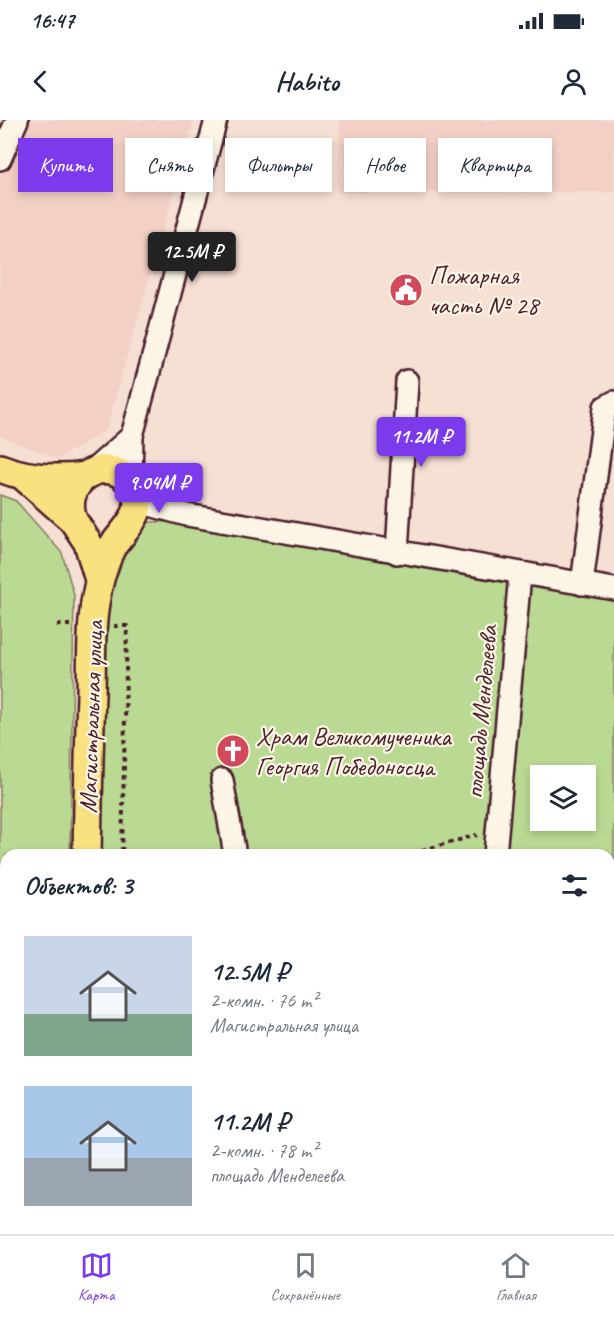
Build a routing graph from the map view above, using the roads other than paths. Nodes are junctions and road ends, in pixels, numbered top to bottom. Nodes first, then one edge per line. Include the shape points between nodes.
1 (17, 120) edge
2 (216, 120) edge
3 (0, 159) edge
4 (407, 381) dead end
5 (614, 402) edge
6 (132, 436) junction
7 (11, 472) edge
8 (87, 474) junction
9 (132, 485) junction
10 (187, 516) junction
11 (76, 523) junction
12 (127, 529) junction
13 (397, 553) junction
14 (520, 574) junction
15 (99, 580) junction
16 (582, 584) junction
17 (614, 589) edge
18 (222, 780) dead end
19 (87, 849) edge
20 (234, 849) edge
21 (495, 849) edge

1 - 3 street
2 - 6 street
4 - 13 street
5 - 16 street via 605,407
6 - 8 street
6 - 9 street
7 - 8 main road via 62,479
7 - 11 main road
8 - 9 main road via 115,472
8 - 11 main road via 72,492 69,505
9 - 10 street via 150,504
9 - 12 main road via 137,510
10 - 12 street via 149,517
10 - 13 street
11 - 12 main road via 101,538 114,537
11 - 15 main road via 88,543
12 - 15 main road via 111,548
13 - 14 street via 418,561
14 - 16 street
14 - 21 street, площадь Менделеева via 495,789
15 - 19 main road, Магистральная улица via 92,626
16 - 17 street
18 - 20 street

